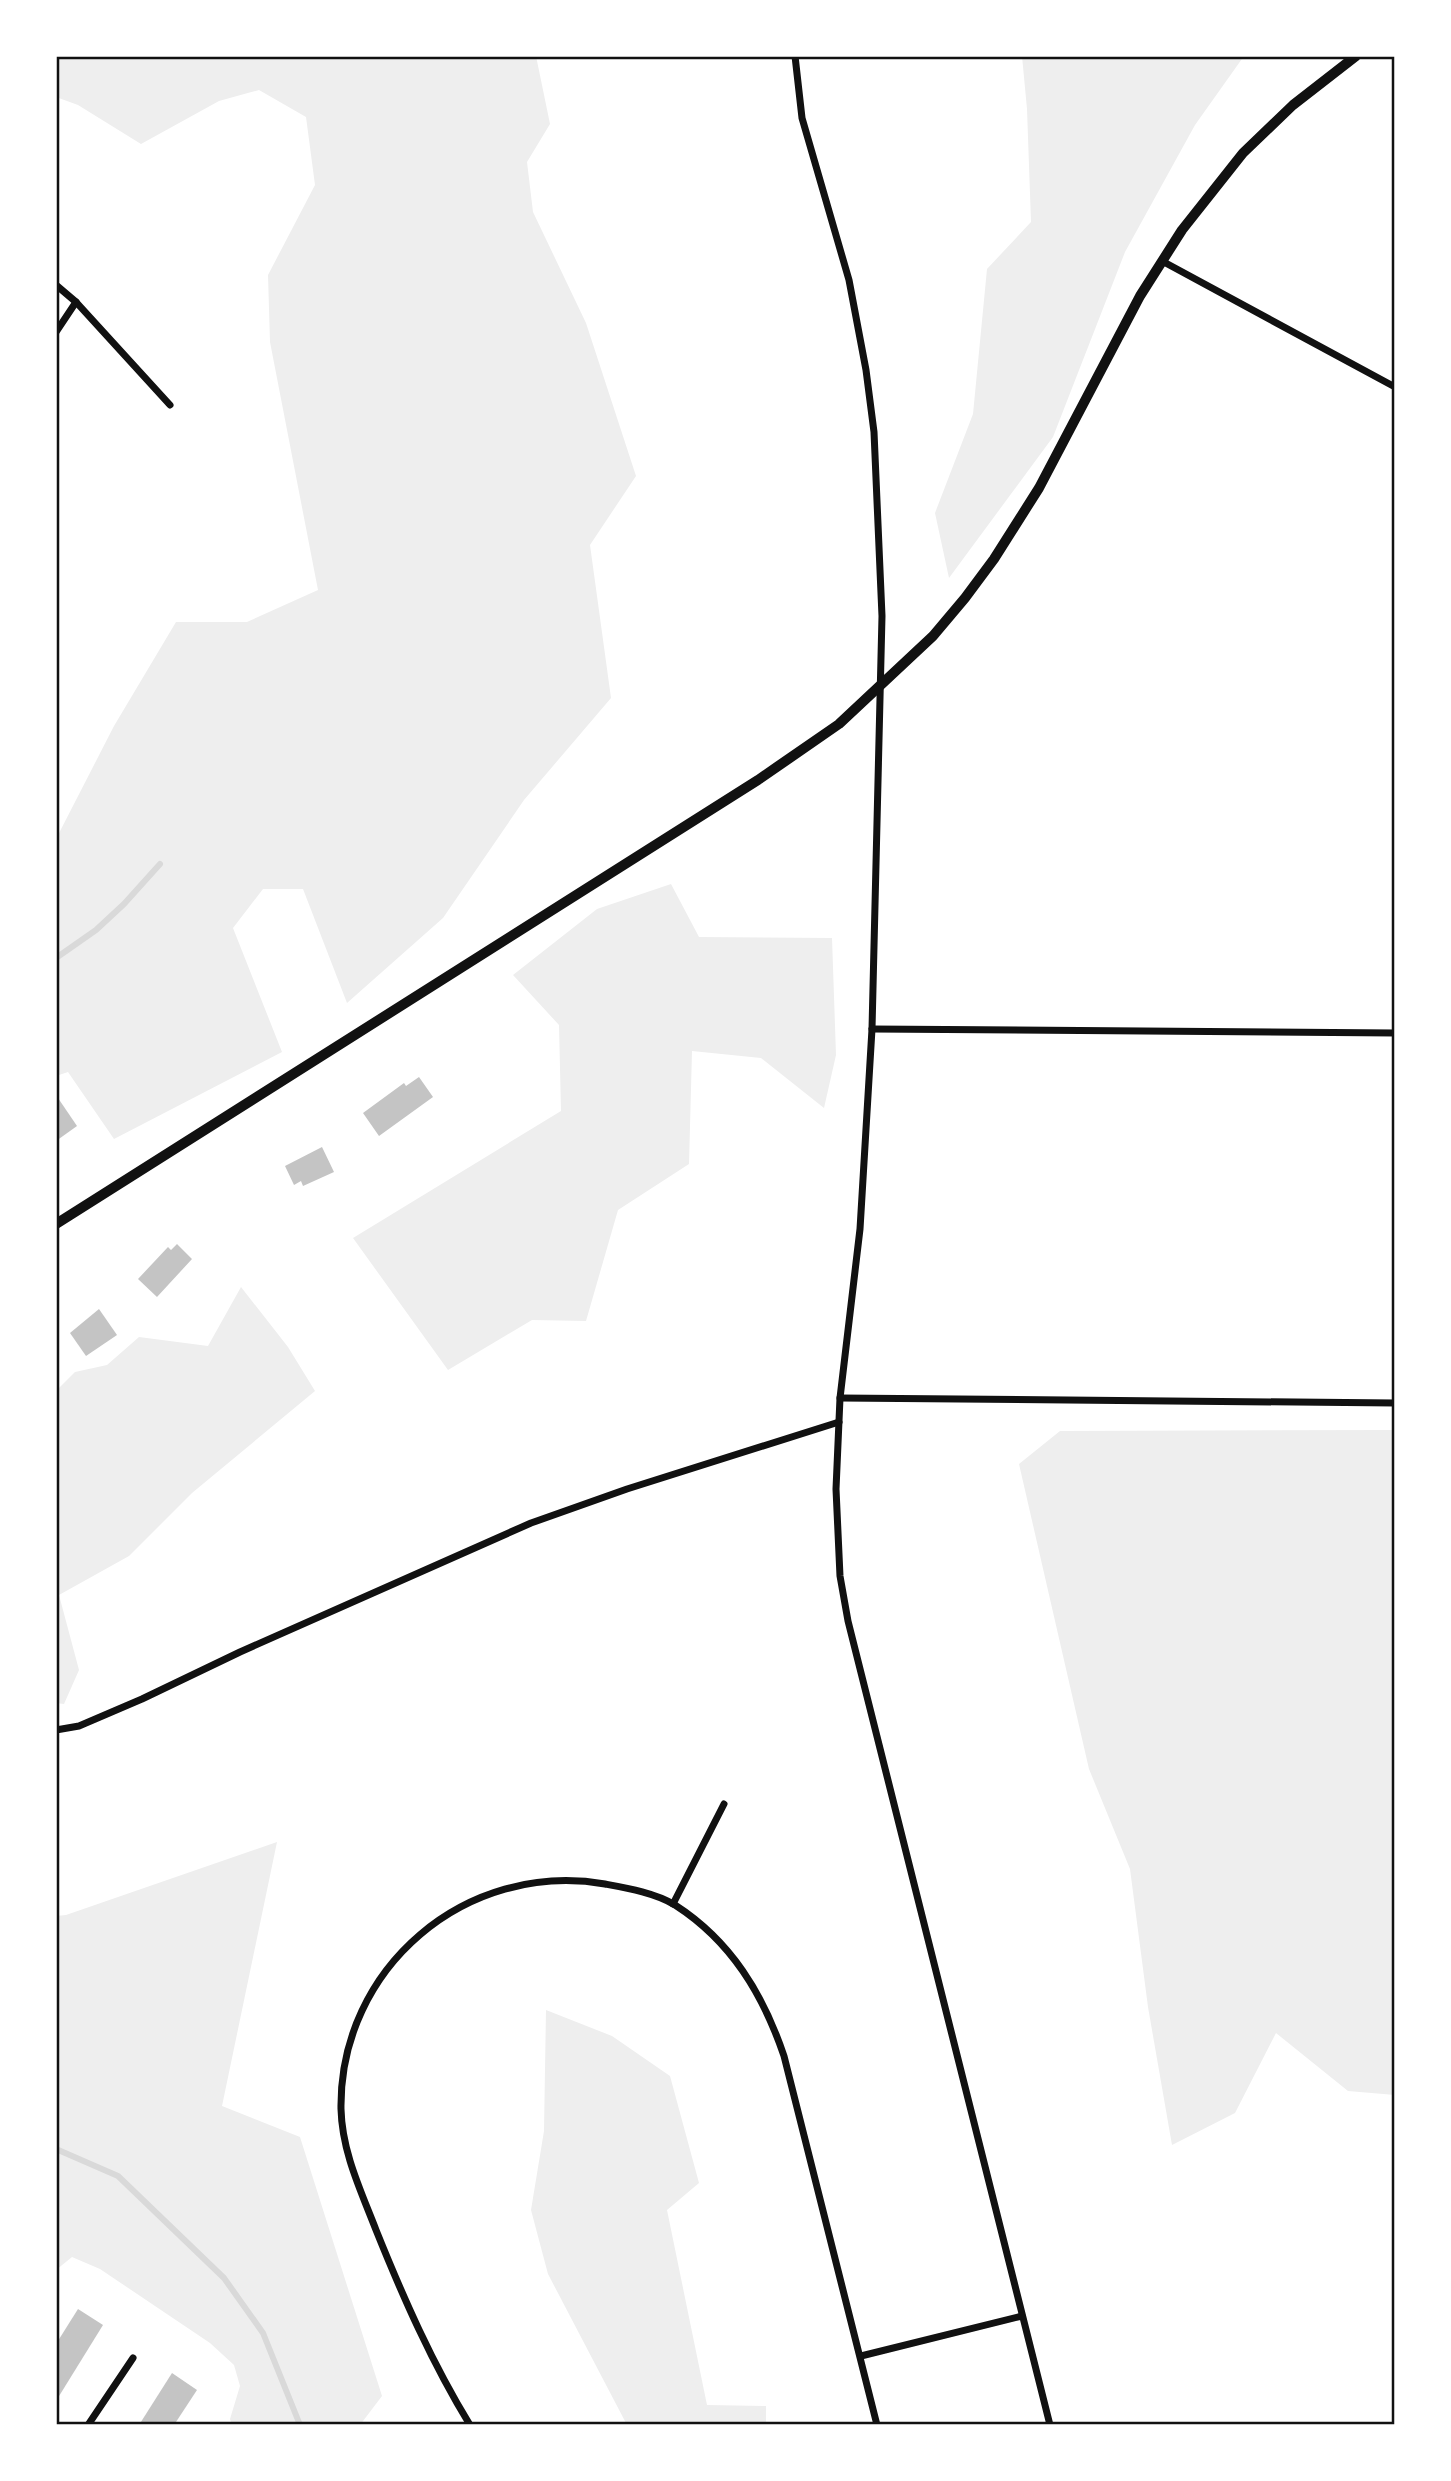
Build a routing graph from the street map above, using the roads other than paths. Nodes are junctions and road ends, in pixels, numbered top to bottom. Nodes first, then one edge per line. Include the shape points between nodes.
1 (795, 56) edge
2 (1356, 56) edge
3 (1162, 261) junction
4 (56, 285) edge
5 (76, 302) junction
6 (56, 332) edge
7 (1395, 387) edge
8 (170, 405) dead end
9 (880, 686) junction
10 (872, 1029) junction
11 (1395, 1032) edge
12 (56, 1224) edge
13 (840, 1398) junction
14 (1395, 1403) edge
15 (839, 1422) junction
16 (56, 1730) edge
17 (724, 1804) dead end
18 (673, 1904) junction
19 (1022, 2316) junction
20 (861, 2357) junction
21 (133, 2358) dead end
22 (88, 2425) edge
23 (470, 2425) edge
24 (877, 2425) edge
25 (1050, 2425) edge

1 - 9 street via 802,118 849,280 866,370 878,503
2 - 3 street via 1293,105 1243,153
3 - 7 street
3 - 9 street via 1039,488 994,559 933,636
4 - 5 street
5 - 6 street
5 - 8 street
9 - 10 street
9 - 12 street via 839,724 758,780
10 - 11 street
10 - 13 street via 860,1229
13 - 14 street
13 - 15 street
15 - 16 street via 531,1523 142,1699 79,1726
15 - 19 street via 836,1531 848,1621
17 - 18 street
18 - 20 street via 730,1953 755,1987 773,2024
18 - 23 street via 589,1881 532,1882 487,1894 453,1910 406,1947 358,2019 347,2056 341,2108 354,2175 406,2304
19 - 20 street
19 - 25 street
20 - 24 street
21 - 22 street

